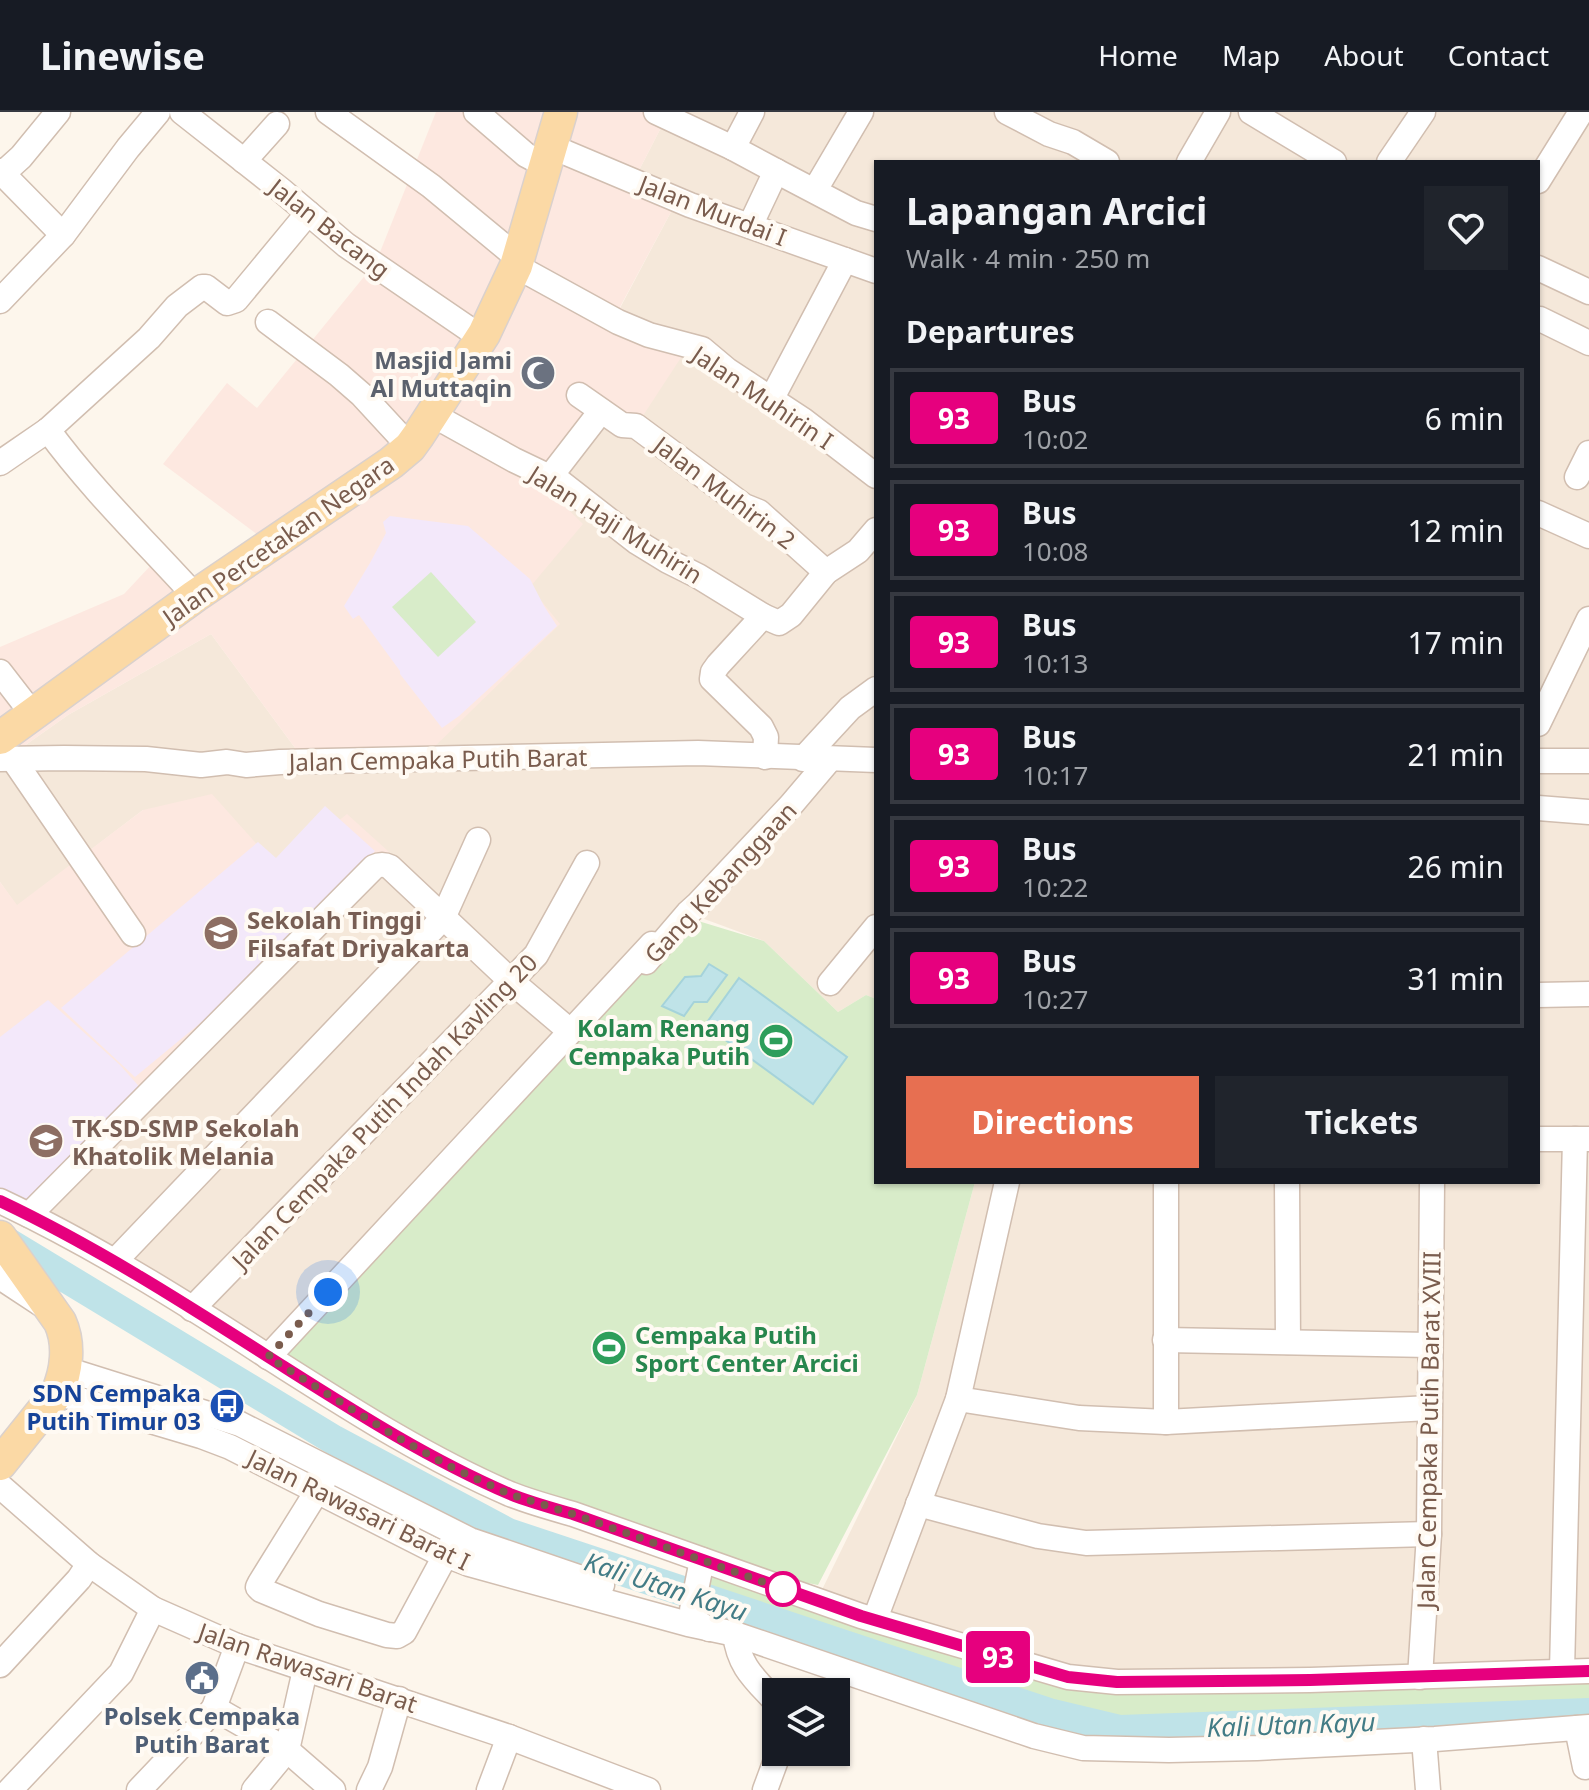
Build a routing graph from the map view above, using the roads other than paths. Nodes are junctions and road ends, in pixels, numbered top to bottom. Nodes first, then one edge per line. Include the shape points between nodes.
1 (58, 112) edge
2 (158, 112) edge
3 (182, 112) edge
4 (328, 112) edge
5 (476, 112) edge
6 (561, 112) edge
7 (656, 112) edge
8 (752, 112) edge
9 (861, 112) edge
10 (1007, 112) edge
11 (1218, 112) edge
12 (1251, 112) edge
13 (1423, 112) edge
14 (1581, 112) edge
15 (210, 120) edge
16 (277, 124) dead end
17 (733, 148) junction
18 (1069, 152) edge
19 (548, 156) junction
20 (1099, 160) edge
21 (1190, 160) edge
22 (1331, 160) edge
23 (1390, 160) edge
24 (244, 161) junction
25 (776, 171) junction
26 (1, 173) edge
27 (1540, 178) edge
28 (815, 190) junction
29 (308, 213) junction
30 (874, 218) edge
31 (750, 226) junction
32 (63, 235) junction
33 (845, 260) junction
34 (517, 262) junction
35 (1540, 269) edge
36 (874, 270) edge
37 (1585, 281) edge
38 (0, 301) edge
39 (1540, 319) dead end
40 (268, 322) dead end
41 (482, 338) junction
42 (1589, 343) edge
43 (579, 395) dead end
44 (772, 398) junction
45 (601, 411) junction
46 (433, 415) junction
47 (48, 430) junction
48 (410, 447) junction
49 (1589, 453) edge
50 (0, 463) edge
51 (874, 474) edge
52 (550, 477) junction
53 (1577, 477) dead end
54 (1540, 514) edge
55 (874, 532) edge
56 (1589, 536) edge
57 (826, 572) junction
58 (195, 596) junction
59 (763, 616) junction
60 (1589, 619) edge
61 (0, 672) edge
62 (874, 690) edge
63 (31, 716) junction
64 (1540, 720) edge
65 (4, 752) edge
66 (765, 757) junction
67 (803, 759) junction
68 (830, 759) junction
69 (874, 760) edge
70 (1540, 761) edge
71 (1589, 761) edge
72 (1540, 808) edge
73 (1589, 812) edge
74 (478, 840) dead end
75 (587, 863) dead end
76 (443, 918) junction
77 (874, 929) edge
78 (133, 934) dead end
79 (652, 944) dead end
80 (511, 981) junction
81 (830, 983) dead end
82 (1589, 994) edge
83 (1540, 995) edge
84 (604, 996) junction
85 (570, 1031) junction
86 (1540, 1139) edge
87 (1582, 1139) edge
88 (1007, 1184) edge
89 (1166, 1184) edge
90 (1287, 1184) edge
91 (1432, 1184) edge
92 (0, 1201) edge
93 (29, 1215) junction
94 (0, 1237) edge
95 (115, 1261) junction
96 (15, 1278) edge
97 (192, 1309) junction
98 (1165, 1340) junction
99 (1288, 1342) junction
100 (1430, 1345) junction
101 (268, 1357) junction
102 (61, 1381) junction
103 (958, 1399) junction
104 (1429, 1408) junction
105 (1166, 1422) junction
106 (0, 1464) edge
107 (330, 1469) junction
108 (0, 1486) edge
109 (318, 1492) junction
110 (918, 1504) junction
111 (1429, 1534) junction
112 (451, 1544) junction
113 (89, 1564) junction
114 (701, 1565) junction
115 (571, 1584) junction
116 (693, 1607) junction
117 (153, 1609) junction
118 (875, 1619) junction
119 (709, 1629) junction
120 (735, 1634) junction
121 (237, 1646) junction
122 (0, 1665) edge
123 (305, 1670) junction
124 (1562, 1671) junction
125 (1589, 1671) edge
126 (1420, 1677) junction
127 (762, 1686) edge
128 (399, 1699) junction
129 (214, 1708) junction
130 (1583, 1727) edge
131 (509, 1737) junction
132 (1424, 1739) junction
133 (287, 1750) junction
134 (774, 1766) edge
135 (1585, 1767) dead end
136 (260, 1783) edge
137 (635, 1788) edge
138 (10, 1790) edge
139 (139, 1790) edge
140 (333, 1790) edge
141 (369, 1790) edge
142 (489, 1790) edge
143 (765, 1790) edge
144 (1428, 1790) edge

1 - 26 street
2 - 32 street
3 - 15 street, Jalan Bacang
4 - 34 street, Jalan Muhirin I via 431,186
5 - 19 street, Jalan Murdai I via 526,155
6 - 19 main road, Jalan Percetakan Negara
7 - 17 street
8 - 17 street
9 - 28 street
10 - 18 street via 1049,134
11 - 21 street
12 - 22 street
13 - 23 street
14 - 27 street
15 - 24 street, Jalan Bacang
16 - 24 street
17 - 25 street
18 - 20 street
19 - 31 street, Jalan Murdai I
19 - 34 main road, Jalan Percetakan Negara
24 - 29 street, Jalan Bacang
25 - 28 street
25 - 31 street
26 - 32 street
28 - 30 street
29 - 41 street, Jalan Bacang
29 - 47 street via 236,300 227,303 202,287
31 - 33 street, Jalan Murdai I
32 - 38 street
33 - 36 street, Jalan Murdai I
33 - 44 street
34 - 41 main road, Jalan Percetakan Negara
34 - 44 street, Jalan Muhirin I via 618,322 702,349
35 - 37 street
39 - 42 street
40 - 48 street via 351,385
41 - 46 main road, Jalan Percetakan Negara
43 - 45 street, Jalan Muhirin 2
44 - 51 street, Jalan Muhirin I
45 - 52 street
45 - 57 street, Jalan Muhirin 2 via 622,425 636,426 759,512
46 - 48 main road, Jalan Percetakan Negara
46 - 52 street, Jalan Haji Muhirin
47 - 50 street
47 - 58 street
48 - 58 main road, Jalan Percetakan Negara
49 - 53 street
52 - 59 street, Jalan Haji Muhirin via 637,542
54 - 56 street
55 - 57 street via 858,551
57 - 59 street via 784,621
58 - 63 main road, Jalan Percetakan Negara
59 - 66 street via 718,665 712,679 761,727
60 - 64 street
61 - 63 street
62 - 67 street via 850,708
63 - 65 main road, Jalan Percetakan Negara
65 - 66 street, Jalan Cempaka Putih Barat via 201,765 698,753
65 - 78 street
66 - 67 street, Jalan Cempaka Putih Barat
67 - 68 street, Jalan Cempaka Putih Barat
68 - 69 street, Jalan Cempaka Putih Barat
68 - 84 street, Gang Kebanggaan via 630,980
70 - 71 street
72 - 73 street
74 - 76 street
75 - 80 street, Jalan Cempaka Putih Indah Kavling 20 via 548,937
76 - 80 street
76 - 93 street via 390,867 374,867
76 - 95 street
77 - 81 street
79 - 84 street
80 - 85 street
80 - 97 street, Jalan Cempaka Putih Indah Kavling 20
82 - 83 street
84 - 85 street
85 - 101 street
86 - 87 street
87 - 124 street
88 - 103 street
89 - 98 street
90 - 99 street
91 - 100 street, Jalan Cempaka Putih Barat XVIII
92 - 93 street
93 - 95 street
94 - 96 main road
95 - 97 street
96 - 102 main road via 53,1312 64,1332
97 - 101 street
98 - 99 street
98 - 105 street
99 - 100 street
100 - 104 street, Jalan Cempaka Putih Barat XVIII
101 - 114 street via 449,1466 509,1494
102 - 106 main road
102 - 107 street, Jalan Rawasari Barat I via 240,1424
102 - 109 street, Jalan Rawasari Barat I via 230,1447
103 - 105 street via 1079,1418
103 - 110 street
104 - 105 street
104 - 111 street, Jalan Cempaka Putih Barat XVIII
107 - 109 street
107 - 112 street, Jalan Rawasari Barat I
108 - 113 street, Jalan Rawasari Barat
109 - 112 street, Jalan Rawasari Barat I
109 - 112 street via 260,1583 261,1590 319,1614 397,1636 404,1632
110 - 111 street via 1038,1536 1086,1543
110 - 118 street
111 - 126 street, Jalan Cempaka Putih Barat XVIII
112 - 115 street, Jalan Rawasari Barat I via 469,1564
113 - 117 street, Jalan Rawasari Barat
113 - 122 street
114 - 116 street
114 - 118 street
115 - 116 street, Jalan Rawasari Barat I via 679,1611
115 - 119 street, Jalan Rawasari Barat I
116 - 119 street via 698,1623
117 - 121 street, Jalan Rawasari Barat
117 - 138 street via 121,1673
118 - 126 street via 1088,1680
119 - 120 street, Jalan Rawasari Barat I
120 - 127 street via 741,1661
120 - 132 street, Jalan Rawasari Barat I via 1083,1748 1169,1750
121 - 123 street, Jalan Rawasari Barat
121 - 129 street
123 - 128 street, Jalan Rawasari Barat
123 - 133 street
124 - 125 street
124 - 126 street
128 - 131 street, Jalan Rawasari Barat
128 - 141 street
129 - 133 street
129 - 139 street
130 - 132 street, Jalan Rawasari Barat I
130 - 135 street
131 - 137 street, Jalan Rawasari Barat
131 - 142 street
132 - 144 street
133 - 136 street
133 - 140 street
134 - 143 street

